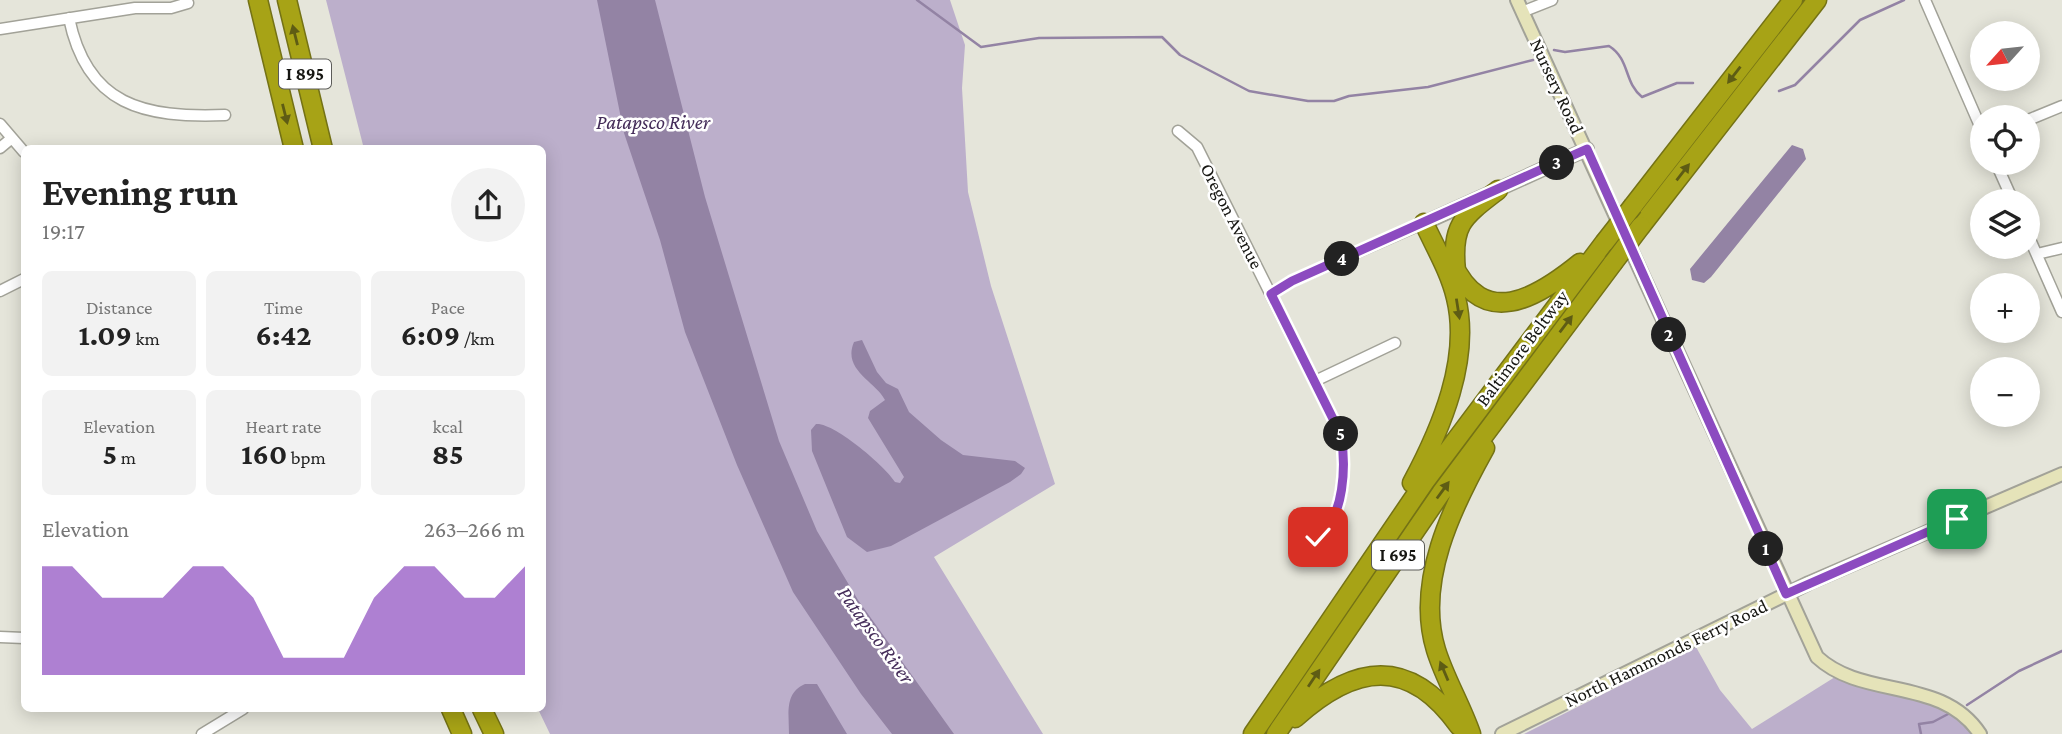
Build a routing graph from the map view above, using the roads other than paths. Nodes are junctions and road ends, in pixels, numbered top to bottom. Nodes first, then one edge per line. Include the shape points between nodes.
1 (258, 0) edge
2 (287, 0) edge
3 (1552, 0) edge
4 (1791, 0) edge
5 (1817, 0) edge
6 (1925, 0) edge
7 (188, 3) dead end
8 (1520, 6) edge
9 (69, 18) junction
10 (0, 29) edge
11 (1971, 105) edge
12 (2062, 106) edge
13 (225, 115) dead end
14 (2040, 115) edge
15 (0, 124) edge
16 (1178, 131) dead end
17 (12, 138) junction
18 (293, 145) edge
19 (322, 145) edge
20 (0, 148) edge
21 (21, 148) edge
22 (1587, 149) junction
23 (1498, 190) junction
24 (1428, 221) junction
25 (1604, 243) junction
26 (2062, 248) edge
27 (2040, 253) edge
28 (2039, 259) edge
29 (1457, 271) junction
30 (21, 280) edge
31 (0, 291) edge
32 (1271, 294) junction
33 (2062, 312) edge
34 (1395, 344) dead end
35 (1525, 378) junction
36 (1315, 381) junction
37 (2062, 474) edge
38 (1318, 537) dead end
39 (1352, 585) junction
40 (1786, 594) junction
41 (0, 637) edge
42 (21, 638) edge
43 (238, 712) edge
44 (452, 712) edge
45 (483, 712) edge
46 (202, 734) edge
47 (462, 734) edge
48 (494, 734) edge
49 (1253, 734) edge
50 (1278, 734) edge
51 (1468, 734) edge
52 (1502, 734) edge
53 (1980, 734) edge

1 -> 18 highway, I 895
19 -> 2 highway, I 895
3 - 8 street
4 -> 25 highway, Baltimore Beltway / I 695, bridge
35 -> 5 highway, Baltimore Beltway / I 695, bridge
6 - 11 street
7 - 9 street
8 - 22 main road, Nursery Road
9 - 10 street
9 - 13 street via 82,61 105,91 160,111
12 - 14 street
15 - 17 street
16 - 32 street, Oregon Avenue via 1197,147
17 - 20 street
17 - 21 street
22 - 23 main road
22 - 40 main road, Nursery Road
23 - 24 main road
23 - 29 highway via 1462,219 1454,250
24 - 29 highway
24 - 32 street
24 -> 39 highway via 1455,295 1460,332 1456,370 1423,462
25 - 29 highway via 1544,290 1516,302 1488,301 1468,288
25 - 39 highway, Baltimore Beltway / I 695 via 1475,412
26 - 27 street
28 - 33 street
30 - 31 street
32 - 36 street, Oregon Avenue
34 - 36 street
50 -> 35 highway, Baltimore Beltway / I 695
51 -> 35 highway via 1436,651 1431,592 1453,511
36 - 38 street, Oregon Avenue via 1341,435 1345,457 1333,517
37 - 40 main road, North Hammonds Ferry Road
39 - 49 highway, Baltimore Beltway / I 695
40 - 52 main road, North Hammonds Ferry Road
40 - 53 main road, Nursery Road via 1817,657 1829,667 1941,699 1967,717
41 - 42 street
43 - 46 street
44 - 47 highway
45 - 48 highway
50 - 51 highway via 1324,694 1355,679 1374,676 1392,676 1424,688 1449,709

